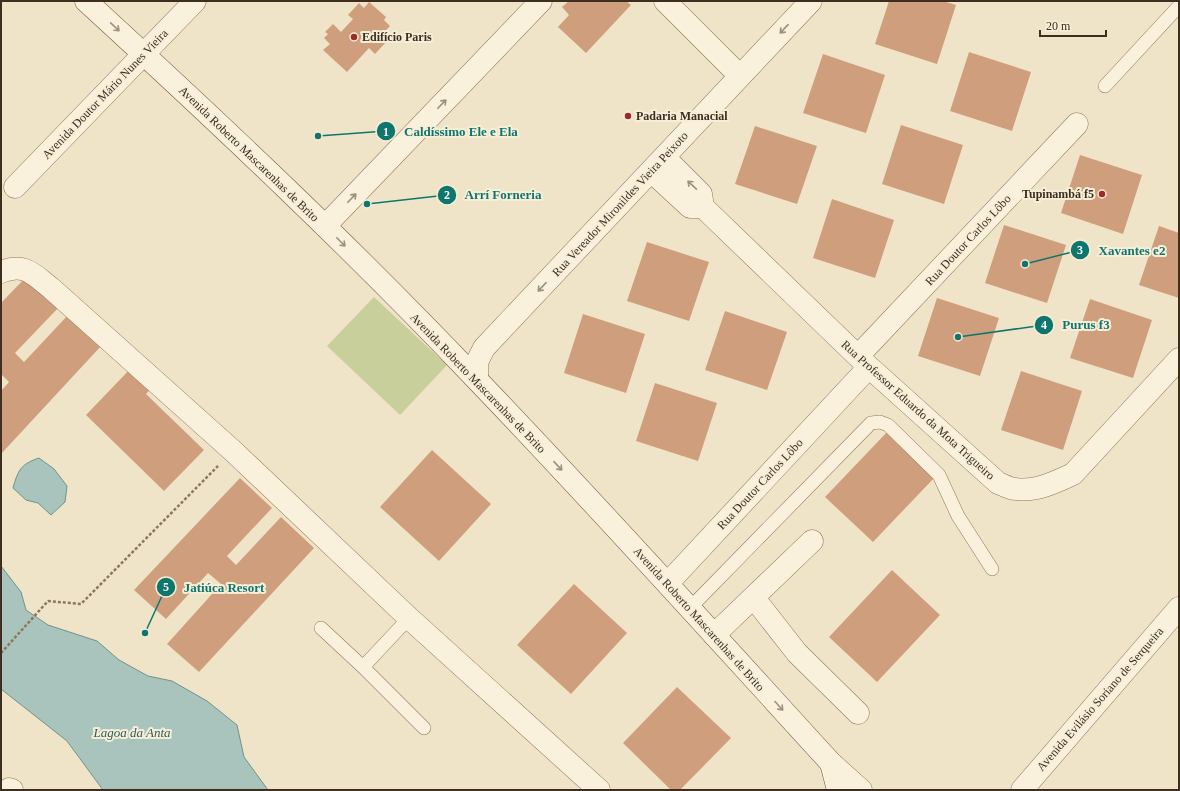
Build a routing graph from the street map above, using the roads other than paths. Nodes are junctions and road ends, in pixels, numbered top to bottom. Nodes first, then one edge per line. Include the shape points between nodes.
1 (86, 1) edge
2 (195, 1) edge
3 (541, 1) edge
4 (665, 1) edge
5 (811, 1) edge
6 (1179, 6) edge
7 (144, 54) junction
8 (740, 76) junction
9 (1105, 86) dead end
10 (1077, 124) dead end
11 (657, 164) junction
12 (15, 187) dead end
13 (325, 226) junction
14 (1, 272) edge
15 (1179, 359) edge
16 (864, 361) junction
17 (477, 379) junction
18 (812, 541) dead end
19 (992, 569) dead end
20 (668, 584) junction
21 (754, 598) junction
22 (690, 608) junction
23 (1179, 608) edge
24 (409, 618) junction
25 (321, 628) dead end
26 (714, 635) junction
27 (363, 667) junction
28 (858, 713) dead end
29 (424, 728) dead end
30 (831, 763) junction
31 (599, 790) edge
32 (838, 790) edge
33 (861, 790) edge
34 (1022, 790) edge

1 -> 7 street, Avenida Roberto Mascarenhas de Brito
2 - 7 street, Avenida Doutor Mário Nunes Vieira
13 -> 3 street
4 - 8 street
5 -> 8 street, Rua Vereador Mironildes Vieira Peixoto
6 - 9 lane
7 - 12 street, Avenida Doutor Mário Nunes Vieira
7 - 13 street, Avenida Roberto Mascarenhas de Brito
8 - 11 street, Rua Vereador Mironildes Vieira Peixoto
10 - 16 street, Rua Doutor Carlos Lôbo
11 - 16 street, Rua Professor Eduardo da Mota Trigueiro via 690,207 703,207
11 -> 17 street, Rua Vereador Mironildes Vieira Peixoto via 484,348 477,362
13 -> 17 street, Avenida Roberto Mascarenhas de Brito
14 - 24 street via 17,267 32,273 233,451
15 - 16 street, Rua Professor Eduardo da Mota Trigueiro via 1073,474 1053,484 1015,489 998,483
16 - 20 street, Rua Doutor Carlos Lôbo
17 -> 20 street, Avenida Roberto Mascarenhas de Brito
18 - 21 street
19 - 22 lane via 958,516 939,475 888,425 880,422 871,423
20 - 22 street, Avenida Roberto Mascarenhas de Brito
21 - 26 street
21 - 28 street via 797,653
22 - 26 street, Avenida Roberto Mascarenhas de Brito
23 - 34 street, Avenida Evilásio Soriano de Serqueira
24 - 27 lane
24 - 31 street
25 - 27 lane
26 -> 30 street, Avenida Roberto Mascarenhas de Brito
27 - 29 lane
30 - 32 street, Avenida Roberto Mascarenhas de Brito
30 - 33 street

